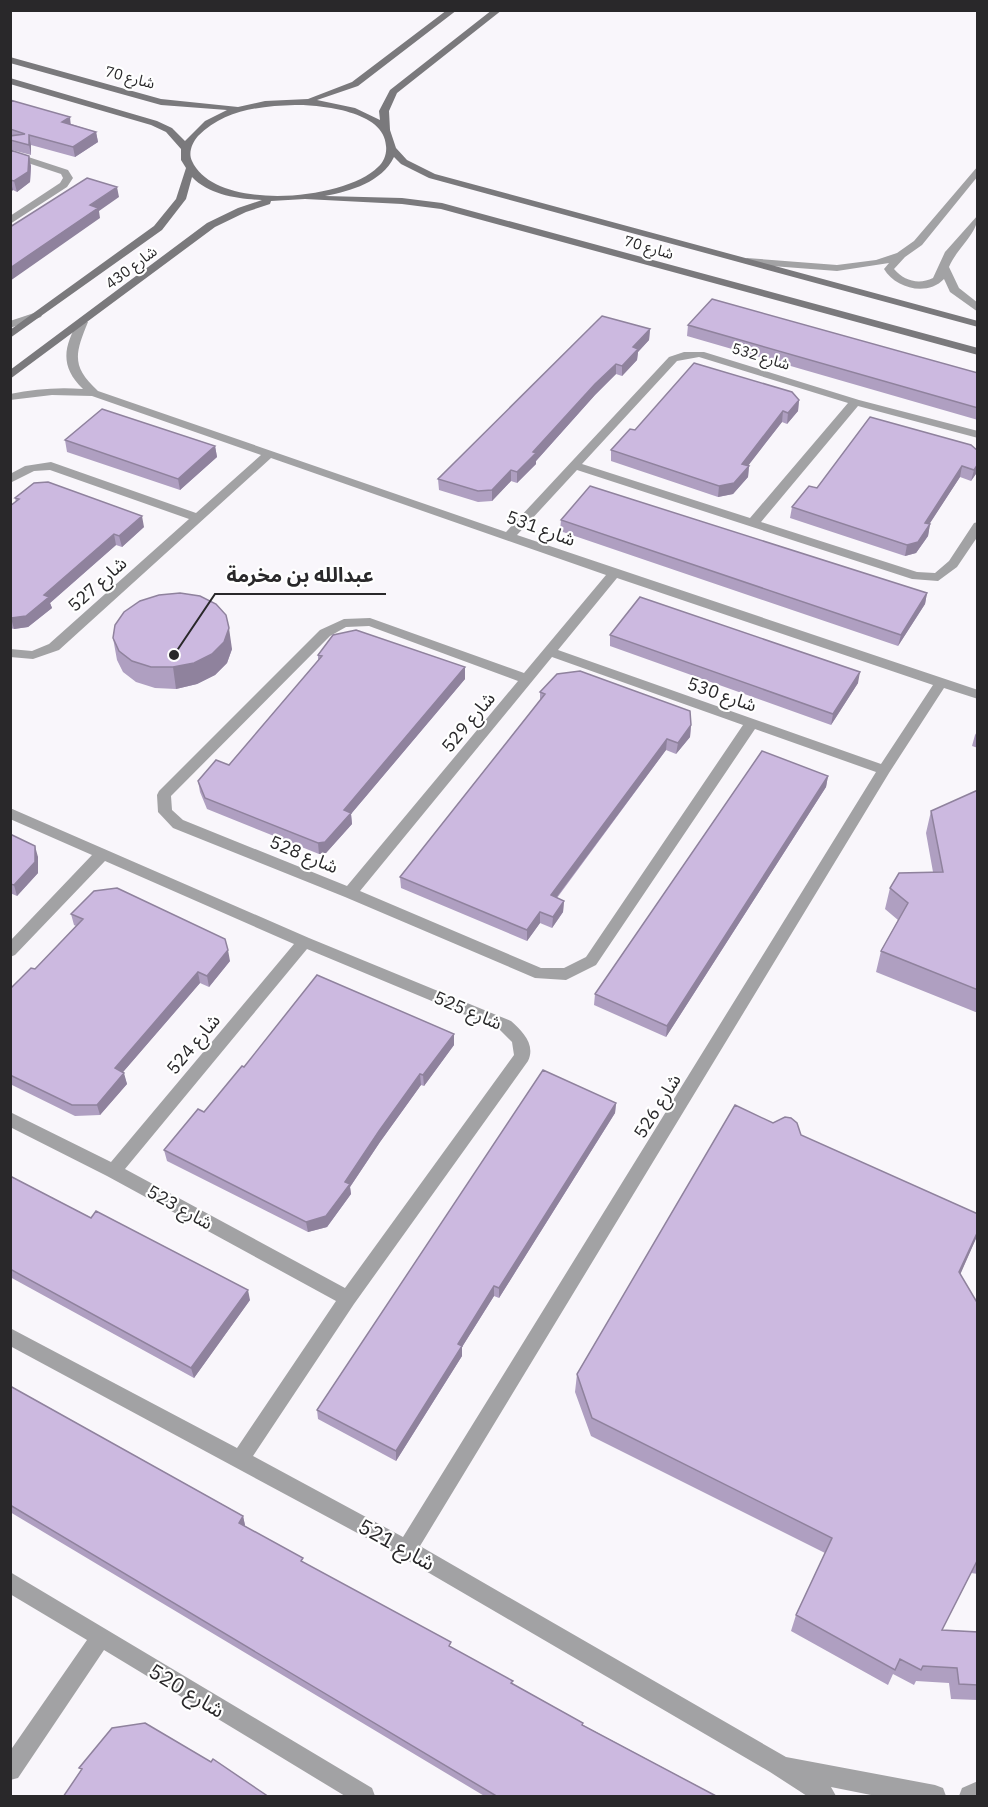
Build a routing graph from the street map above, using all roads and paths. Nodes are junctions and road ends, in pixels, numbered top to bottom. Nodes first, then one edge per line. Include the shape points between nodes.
1 (453, 10) edge
2 (498, 10) edge
3 (10, 60) edge
4 (10, 81) edge
5 (292, 102) junction
6 (243, 108) junction
7 (385, 130) junction
8 (186, 148) junction
9 (392, 149) junction
10 (10, 154) edge
11 (190, 169) junction
12 (978, 169) edge
13 (309, 198) junction
14 (279, 199) junction
15 (978, 218) edge
16 (10, 221) edge
17 (901, 255) junction
18 (747, 261) junction
19 (944, 267) junction
20 (978, 309) edge
21 (37, 315) junction
22 (83, 322) junction
23 (978, 324) edge
24 (10, 325) edge
25 (10, 334) edge
26 (978, 352) edge
27 (10, 376) edge
28 (94, 393) junction
29 (10, 397) edge
30 (855, 402) junction
31 (978, 435) edge
32 (269, 454) junction
33 (576, 466) junction
34 (10, 480) edge
35 (198, 518) junction
36 (753, 524) junction
37 (978, 526) edge
38 (509, 536) junction
39 (614, 573) junction
40 (548, 651) junction
41 (10, 653) edge
42 (527, 679) junction
43 (940, 684) junction
44 (978, 696) edge
45 (752, 723) junction
46 (884, 770) junction
47 (10, 813) edge
48 (102, 854) junction
49 (350, 893) junction
50 (304, 942) junction
51 (10, 951) edge
52 (10, 1119) edge
53 (113, 1171) junction
54 (348, 1298) junction
55 (10, 1336) edge
56 (240, 1459) junction
57 (407, 1549) junction
58 (10, 1582) edge
59 (101, 1637) junction
60 (778, 1764) junction
61 (10, 1770) edge
62 (978, 1792) edge
63 (364, 1797) edge
64 (825, 1797) edge
65 (935, 1797) edge
66 (970, 1797) edge

1 - 5 main road via 355,84
2 - 7 main road via 393,92 384,111
3 - 6 main road, شارع 70 via 161,102
4 - 8 main road, شارع 70 via 154,123 169,130
5 - 6 main road
5 - 7 main road via 355,111
6 - 8 main road via 201,128
7 - 9 main road
8 - 11 main road
9 - 13 main road via 384,166 363,182
9 - 18 main road, شارع 70 via 404,162 432,176
10 - 16 street via 57,167 68,178 64,186
11 - 14 main road via 224,191
11 - 21 main road, شارع 430 via 181,199 158,228
12 - 17 street via 918,243
13 - 14 main road
13 - 26 main road, شارع 70 via 442,206
14 - 22 main road, شارع 430 via 242,210 212,225
15 - 19 street via 949,254
17 - 18 street via 872,264 837,268
17 - 19 street via 889,269 892,276 903,282 930,283 939,278
18 - 23 main road, شارع 70
19 - 20 street via 954,290
21 - 24 street
21 - 25 main road, شارع 430
22 - 27 main road, شارع 430
22 - 28 street, شارع 531 via 69,361 81,382
28 - 29 street, شارع 531 via 41,391
28 - 32 street, شارع 531
30 - 31 street, شارع 532
30 - 33 street, شارع 532 via 700,354 684,355 673,359
30 - 36 street
32 - 35 street, شارع 527
32 - 38 street, شارع 531
33 - 36 street
33 - 38 street, شارع 532
34 - 35 street via 35,466 51,466
35 - 41 street, شارع 527 via 54,647 33,655
36 - 37 street via 916,576 938,577 953,564
38 - 39 street, شارع 531
39 - 40 street, شارع 529
39 - 43 street, شارع 531
40 - 42 street, شارع 529
40 - 45 street, شارع 530
42 - 49 street, شارع 529
42 - 49 street, شارع 528 via 370,622 344,623 325,633 164,795 165,812 177,824
43 - 44 street, شارع 531
43 - 46 street, شارع 526
45 - 46 street, شارع 530
45 - 49 street, شارع 528 via 591,961 566,974 540,974
46 - 57 street, شارع 526
47 - 48 street, شارع 525
48 - 50 street, شارع 525
48 - 51 street
50 - 53 street, شارع 524
50 - 54 street, شارع 525 via 505,1025 520,1039 522,1056
52 - 53 street, شارع 523
53 - 54 street, شارع 523
54 - 56 street, شارع 525
55 - 56 street, شارع 521
56 - 57 street, شارع 521
57 - 60 street, شارع 521
58 - 59 street, شارع 520
59 - 61 street
59 - 63 street, شارع 520
60 - 64 street, شارع 521
60 - 65 street, شارع 521
62 - 66 street

